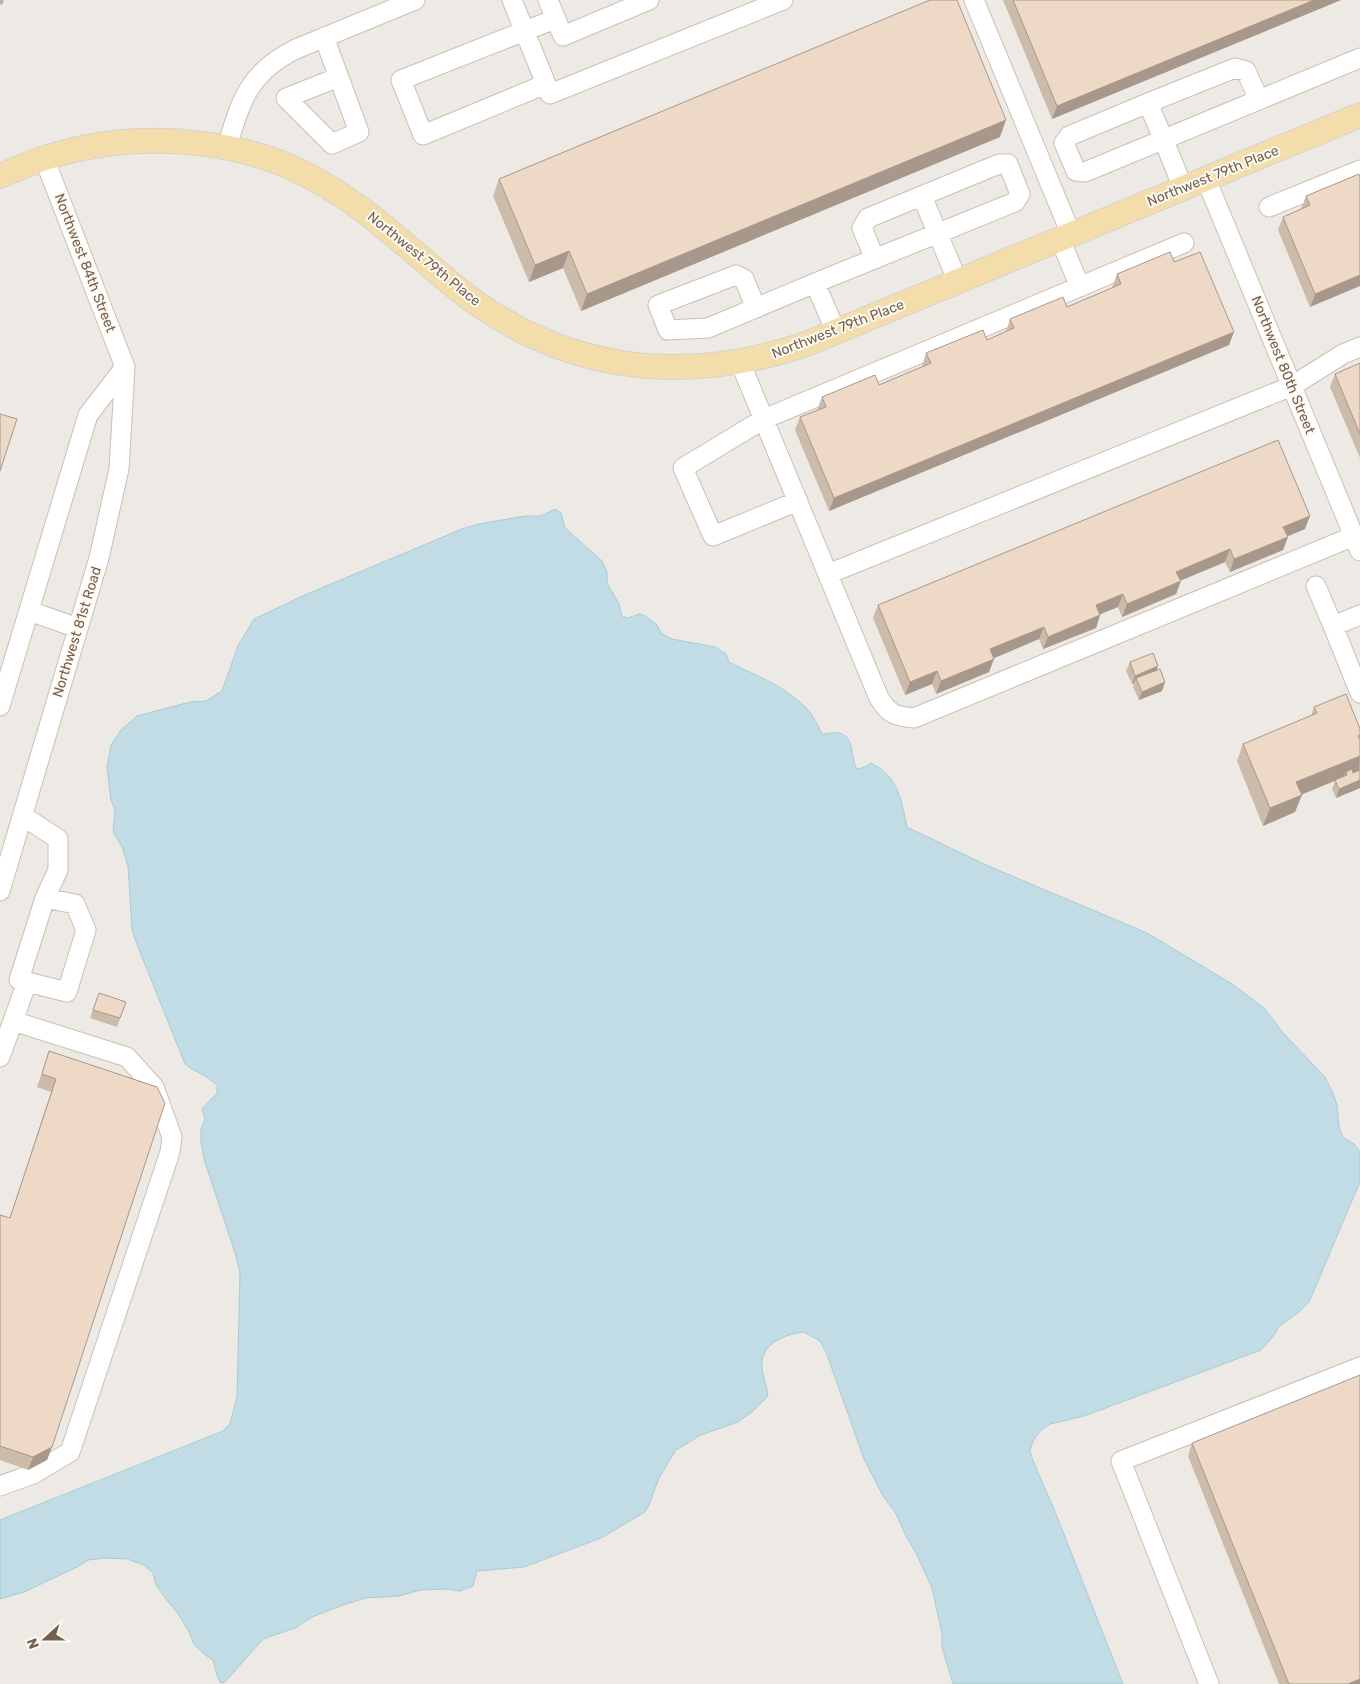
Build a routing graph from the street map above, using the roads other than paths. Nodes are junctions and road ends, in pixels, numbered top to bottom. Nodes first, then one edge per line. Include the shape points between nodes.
1 (415, 0) edge
2 (512, 0) edge
3 (548, 0) edge
4 (649, 0) edge
5 (783, 0) edge
6 (974, 0) edge
7 (555, 18) junction
8 (525, 31) junction
9 (324, 37) junction
10 (1358, 64) edge
11 (339, 77) dead end
12 (546, 84) junction
13 (1259, 100) junction
14 (1148, 103) junction
15 (1359, 118) edge
16 (1164, 140) junction
17 (227, 147) junction
18 (44, 158) junction
19 (1360, 170) edge
20 (0, 176) edge
21 (1206, 179) junction
22 (1184, 188) junction
23 (922, 196) junction
24 (1269, 207) dead end
25 (938, 234) junction
26 (1066, 237) junction
27 (1184, 243) dead end
28 (875, 259) junction
29 (958, 282) junction
30 (816, 283) junction
31 (1080, 287) junction
32 (756, 308) junction
33 (836, 332) junction
34 (1360, 347) edge
35 (740, 362) junction
36 (125, 367) junction
37 (1292, 386) junction
38 (764, 419) junction
39 (798, 501) junction
40 (1357, 544) edge
41 (828, 574) junction
42 (1316, 586) dead end
43 (28, 612) junction
44 (1360, 615) edge
45 (1333, 626) junction
46 (78, 628) junction
47 (1360, 693) edge
48 (0, 706) edge
49 (22, 816) junction
50 (0, 891) edge
51 (45, 898) junction
52 (28, 982) junction
53 (13, 1021) junction
54 (0, 1057) edge
55 (1360, 1367) edge
56 (0, 1486) edge
57 (1209, 1684) edge

1 - 9 street
2 - 8 street
3 - 7 street
4 - 7 street via 563,36
5 - 12 street via 550,94
6 - 26 street
7 - 8 street
8 - 12 street
8 - 12 street via 401,80 423,135
9 - 11 street
9 - 17 street via 279,58 258,75 242,103
10 - 13 street
13 - 14 street via 1246,71 1234,68
13 - 16 street
14 - 16 street
14 - 16 street via 1070,136 1064,143 1076,170 1085,172
15 - 21 main road, Northwest 79th Place
16 - 22 street
17 - 18 main road, Northwest 79th Place via 142,141
17 - 35 main road, Northwest 79th Place via 281,164 331,188 380,222 474,301 537,339 586,356 637,366 685,368
18 - 20 main road, Northwest 79th Place
18 - 36 street, Northwest 84th Street
19 - 24 street
21 - 22 main road, Northwest 79th Place
21 - 37 street, Northwest 80th Street
22 - 26 main road, Northwest 79th Place
23 - 25 street
23 - 25 street via 999,164 1008,164 1020,194 1015,202
23 - 28 street via 868,218 862,228
25 - 28 street
25 - 29 street
26 - 29 main road, Northwest 79th Place
26 - 31 street
27 - 31 street
28 - 30 street
29 - 33 main road, Northwest 79th Place
30 - 32 street
30 - 33 street
31 - 38 street
32 - 32 street via 708,328 668,330 658,305 736,275 744,279
33 - 35 main road, Northwest 79th Place via 781,353
34 - 37 street
35 - 38 street
36 - 43 street via 88,415
36 - 46 street, Northwest 81st Road via 119,469 99,558
37 - 40 street, Northwest 80th Street
37 - 41 street
38 - 39 street
38 - 39 street via 683,468 713,536
39 - 41 street
40 - 41 street via 914,718 896,716 879,698
42 - 45 street
43 - 46 street
43 - 48 street
44 - 45 street
45 - 47 street
46 - 49 street, Northwest 81st Road
49 - 50 street, Northwest 81st Road
49 - 51 street via 58,839 58,870
51 - 52 street via 19,980
51 - 52 street via 75,904 86,930 67,992
52 - 53 street
53 - 54 street
53 - 56 street via 127,1057 154,1087 172,1137 170,1152 70,1452 33,1474
55 - 57 street via 1121,1461

